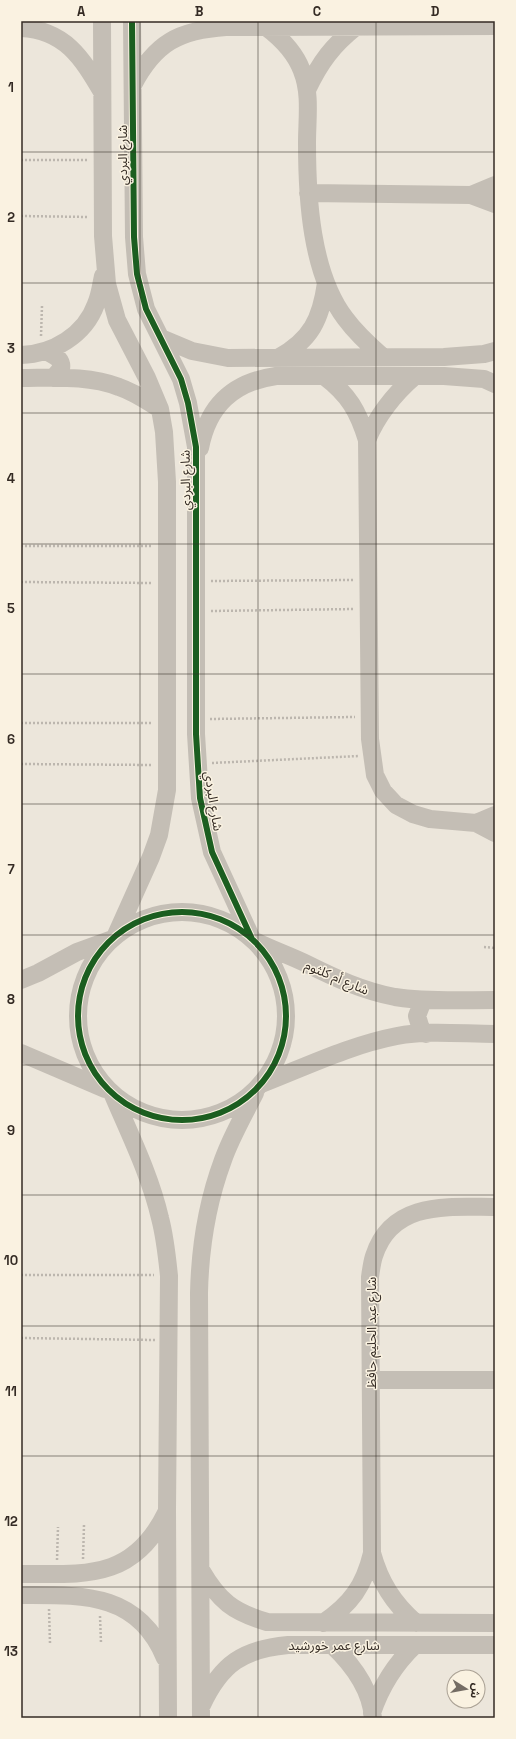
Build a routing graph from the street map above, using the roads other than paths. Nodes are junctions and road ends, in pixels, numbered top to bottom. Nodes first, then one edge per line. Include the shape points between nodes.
1 (102, 21) edge
2 (132, 21) edge
3 (222, 24) edge
4 (433, 24) edge
5 (357, 26) junction
6 (266, 27) junction
7 (493, 27) edge
8 (21, 28) edge
9 (133, 85) junction
10 (307, 90) junction
11 (103, 93) junction
12 (495, 185) edge
13 (308, 193) junction
14 (103, 194) junction
15 (133, 194) junction
16 (472, 195) junction
17 (495, 204) edge
18 (105, 268) junction
19 (326, 283) junction
20 (161, 338) junction
21 (495, 351) edge
22 (44, 352) junction
23 (21, 355) edge
24 (444, 356) junction
25 (280, 357) junction
26 (383, 357) junction
27 (276, 376) junction
28 (324, 376) junction
29 (415, 376) junction
30 (444, 376) junction
31 (53, 378) junction
32 (22, 379) edge
33 (495, 384) edge
34 (160, 410) junction
35 (368, 440) junction
36 (196, 467) junction
37 (196, 574) junction
38 (168, 575) junction
39 (495, 815) edge
40 (476, 823) junction
41 (495, 833) edge
42 (114, 937) junction
43 (253, 940) junction
44 (21, 980) edge
45 (494, 999) edge
46 (428, 1000) junction
47 (426, 1034) junction
48 (495, 1034) edge
49 (21, 1053) edge
50 (259, 1086) junction
51 (111, 1093) junction
52 (495, 1207) edge
53 (371, 1380) junction
54 (495, 1380) edge
55 (167, 1510) junction
56 (372, 1553) junction
57 (21, 1562) edge
58 (200, 1570) junction
59 (28, 1574) edge
60 (56, 1574) junction
61 (53, 1595) junction
62 (21, 1596) edge
63 (289, 1623) junction
64 (323, 1623) junction
65 (416, 1623) junction
66 (495, 1623) edge
67 (288, 1645) junction
68 (332, 1645) junction
69 (414, 1645) junction
70 (495, 1645) edge
71 (168, 1664) junction
72 (201, 1713) edge
73 (372, 1716) edge
74 (168, 1718) edge

1 - 11 street, شارع البردي
2 - 9 street, شارع البردي
3 - 6 street
3 - 9 street via 186,33 169,42 142,68
4 - 5 street
4 - 7 street
5 - 6 street
5 - 10 street via 327,54
6 - 10 street via 282,39 294,54 303,71
8 - 11 street via 45,32 73,49 84,61
9 - 15 street, شارع البردي
10 - 13 street
11 - 14 street, شارع البردي
12 - 16 street
13 - 16 street
13 - 19 street via 314,238
14 - 15 street
14 - 18 street, شارع البردي
15 - 20 street, شارع البردي via 137,274 146,309
16 - 17 street
18 - 22 street via 96,304 88,320 76,334
18 - 34 street, شارع البردي via 117,320 147,378
19 - 25 street via 318,319 296,347
19 - 26 street via 337,306 355,332
20 - 25 street via 210,356
20 - 36 street, شارع البردي via 181,379 188,402 194,427
21 - 24 street
22 - 23 street
22 - 31 street via 61,362 61,369
24 - 26 street
24 - 30 street via 449,369
25 - 26 street
25 - 27 street via 273,364 272,370
27 - 28 street
27 - 36 street via 244,385 230,393 219,404 203,432
28 - 29 street
28 - 35 street via 353,404
29 - 30 street
29 - 35 street via 394,395 381,412
30 - 33 street via 484,379
31 - 32 street
31 - 34 street via 106,382 140,396
34 - 38 street, شارع البردي via 166,453
35 - 40 street via 368,608 371,756 374,775 383,791 396,805 413,814 430,819
36 - 37 street, شارع البردي
37 - 38 street
37 - 43 street, شارع البردي via 196,719 200,798 212,852
38 - 42 street, شارع البردي via 167,790 151,857
39 - 40 street
40 - 41 street
42 - 43 street via 137,922 161,914 185,911 209,915 227,922
42 - 44 street
42 - 51 street via 95,958 84,979 78,1003 78,1027 83,1051 94,1073
43 - 46 street, شارع أم كلثوم via 349,984 396,997
43 - 50 street via 267,956 277,974 286,1012 280,1050 272,1068
45 - 46 street, شارع أم كلثوم
46 - 47 street via 422,1004 417,1016 421,1029
47 - 48 street
47 - 50 street via 398,1036 372,1042
49 - 51 street
50 - 51 street via 240,1103 219,1114 190,1120 152,1117 131,1108
50 - 58 street via 223,1159 210,1199 202,1245 199,1293
51 - 55 street via 152,1190 166,1247 169,1276
52 - 53 street, شارع عبد الحليم حافظ via 439,1207 418,1211 399,1221 384,1236 374,1256 370,1277
53 - 54 street
53 - 56 street, شارع عبد الحليم حافظ
55 - 60 street via 157,1530 143,1548 125,1562 83,1574
55 - 71 street
56 - 64 street, شارع عبد الحليم حافظ via 368,1570 350,1601
56 - 65 street, شارع عبد الحليم حافظ via 376,1569 392,1599
57 - 59 street
58 - 63 street, شارع عمر خورشيد via 212,1589 227,1604 246,1616 267,1622
58 - 72 street
59 - 60 street
60 - 61 street via 63,1583 62,1590
61 - 62 street
61 - 71 street via 100,1599 117,1605 150,1629
63 - 64 street, شارع عمر خورشيد
63 - 67 street via 284,1632
64 - 65 street, شارع عمر خورشيد
65 - 66 street, شارع عمر خورشيد
67 - 68 street, شارع عمر خورشيد
67 - 72 street, شارع عمر خورشيد via 267,1647 245,1655 226,1668 211,1686
68 - 69 street, شارع عمر خورشيد
68 - 73 street via 354,1669 362,1683
69 - 70 street, شارع عمر خورشيد
69 - 73 street via 390,1674 377,1698
71 - 74 street

